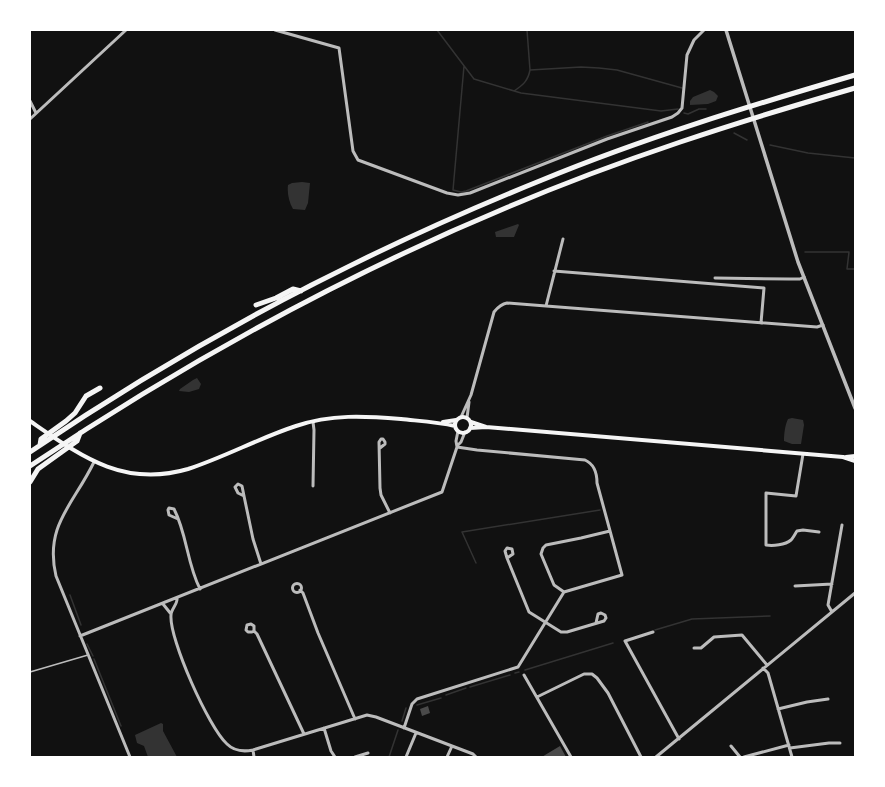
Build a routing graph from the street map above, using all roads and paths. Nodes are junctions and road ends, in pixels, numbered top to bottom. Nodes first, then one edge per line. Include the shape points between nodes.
1 (126, 30) edge
2 (275, 30) edge
3 (704, 30) edge
4 (726, 30) edge
5 (855, 75) edge
6 (855, 88) edge
7 (30, 101) edge
8 (36, 113) junction
9 (30, 119) edge
10 (563, 239) dead end
11 (554, 271) junction
12 (804, 277) junction
13 (715, 278) dead end
14 (301, 291) junction
15 (256, 305) dead end
16 (546, 306) junction
17 (761, 323) junction
18 (823, 325) junction
19 (100, 388) dead end
20 (470, 398) junction
21 (855, 408) edge
22 (461, 417) junction
23 (467, 418) junction
24 (456, 420) junction
25 (30, 421) edge
26 (313, 422) junction
27 (471, 422) junction
28 (438, 423) junction
29 (455, 426) junction
30 (486, 427) junction
31 (470, 428) junction
32 (458, 431) junction
33 (81, 432) junction
34 (465, 432) junction
35 (40, 445) junction
36 (457, 446) junction
37 (380, 448) dead end
38 (30, 452) edge
39 (803, 454) junction
40 (855, 456) edge
41 (843, 457) junction
42 (855, 461) edge
43 (94, 462) junction
44 (30, 466) edge
45 (30, 482) edge
46 (314, 486) dead end
47 (244, 496) dead end
48 (390, 513) junction
49 (178, 518) dead end
50 (842, 525) dead end
51 (610, 531) junction
52 (819, 532) dead end
53 (507, 558) dead end
54 (261, 564) junction
55 (832, 584) junction
56 (795, 586) dead end
57 (200, 589) junction
58 (300, 590) dead end
59 (564, 592) junction
60 (855, 593) edge
61 (177, 598) junction
62 (163, 604) junction
63 (832, 612) junction
64 (171, 614) junction
65 (546, 622) junction
66 (596, 623) dead end
67 (254, 631) dead end
68 (653, 632) dead end
69 (80, 636) junction
70 (694, 648) dead end
71 (88, 655) junction
72 (767, 665) junction
73 (763, 668) junction
74 (30, 672) edge
75 (524, 675) dead end
76 (538, 697) junction
77 (828, 699) dead end
78 (778, 709) junction
79 (355, 719) junction
80 (324, 728) junction
81 (404, 728) junction
82 (416, 733) junction
83 (304, 734) junction
84 (678, 739) junction
85 (840, 743) dead end
86 (452, 746) junction
87 (731, 746) dead end
88 (789, 746) junction
89 (253, 750) junction
90 (368, 753) dead end
91 (661, 756) edge
92 (130, 757) edge
93 (254, 757) edge
94 (335, 757) edge
95 (355, 757) edge
96 (406, 757) edge
97 (447, 757) edge
98 (476, 757) edge
99 (571, 757) edge
100 (641, 757) edge
101 (656, 757) edge
102 (740, 757) edge
103 (744, 757) edge
104 (792, 757) edge

1 - 8 street
2 - 3 street via 339,48 353,151 358,160 458,195 470,193 678,114 682,108 687,56 694,40
4 - 12 street
5 - 14 highway via 697,123 542,180 402,241
6 - 33 highway via 701,134 472,222 283,313
7 - 8 street
8 - 9 street
10 - 11 street
11 - 16 street
11 - 17 street via 764,288
12 - 13 street via 789,280
12 - 18 street
14 - 15 highway via 293,289
14 - 35 highway via 165,366
16 - 17 street
16 - 20 street via 507,303 497,307
17 - 18 street via 817,327
18 - 21 street
19 - 35 highway via 86,396 66,421 41,439
20 - 22 street
20 - 23 street
22 - 23 main road
22 - 24 main road
23 - 27 main road
24 - 28 main road
24 - 29 main road
25 - 43 main road
26 - 28 main road via 352,416
26 - 43 main road via 275,434 182,471 137,474
26 - 46 street
27 - 30 main road
27 - 31 main road
28 - 29 main road
29 - 32 main road
30 - 31 main road
30 - 39 main road
31 - 34 main road
32 - 34 main road
32 - 36 street
33 - 44 highway
33 - 45 highway via 77,441 38,469
34 - 36 street
35 - 38 highway
36 - 48 street via 442,492
36 - 51 street via 590,462 597,474 597,483
37 - 48 street via 381,495
39 - 41 main road
39 - 52 street via 796,496 766,494 766,545 774,546 792,540 796,531
40 - 41 main road
41 - 42 main road
43 - 69 street via 60,519 53,550 56,576
47 - 54 street
48 - 54 street
49 - 57 street
50 - 55 street
51 - 59 street via 622,575
51 - 59 street via 552,543 543,548 541,554 554,585
53 - 65 street via 529,612
54 - 57 street
55 - 56 street
55 - 63 street via 828,605
57 - 61 street
58 - 79 street
59 - 65 street
60 - 63 street
61 - 62 street
61 - 64 street
62 - 64 street
62 - 69 street
63 - 72 street
64 - 89 street via 175,637 191,683 223,740 231,748
65 - 66 street via 561,632
65 - 81 street via 518,666 416,699
67 - 83 street
68 - 84 street via 625,641
69 - 71 street
70 - 72 street via 701,648 714,637 742,635
71 - 74 lane
71 - 92 street
72 - 73 street
73 - 78 street via 768,673
73 - 84 street
75 - 76 street
76 - 99 street
76 - 100 street via 584,674 592,674 608,693
77 - 78 street
78 - 88 street
79 - 80 street
79 - 81 street via 373,716
80 - 83 street
80 - 94 street
81 - 82 street
82 - 86 street
82 - 96 street
83 - 89 street
84 - 91 street
85 - 88 street
86 - 97 street
86 - 98 street
87 - 102 street
88 - 103 street
88 - 104 street
89 - 93 street
90 - 95 street
91 - 101 street

